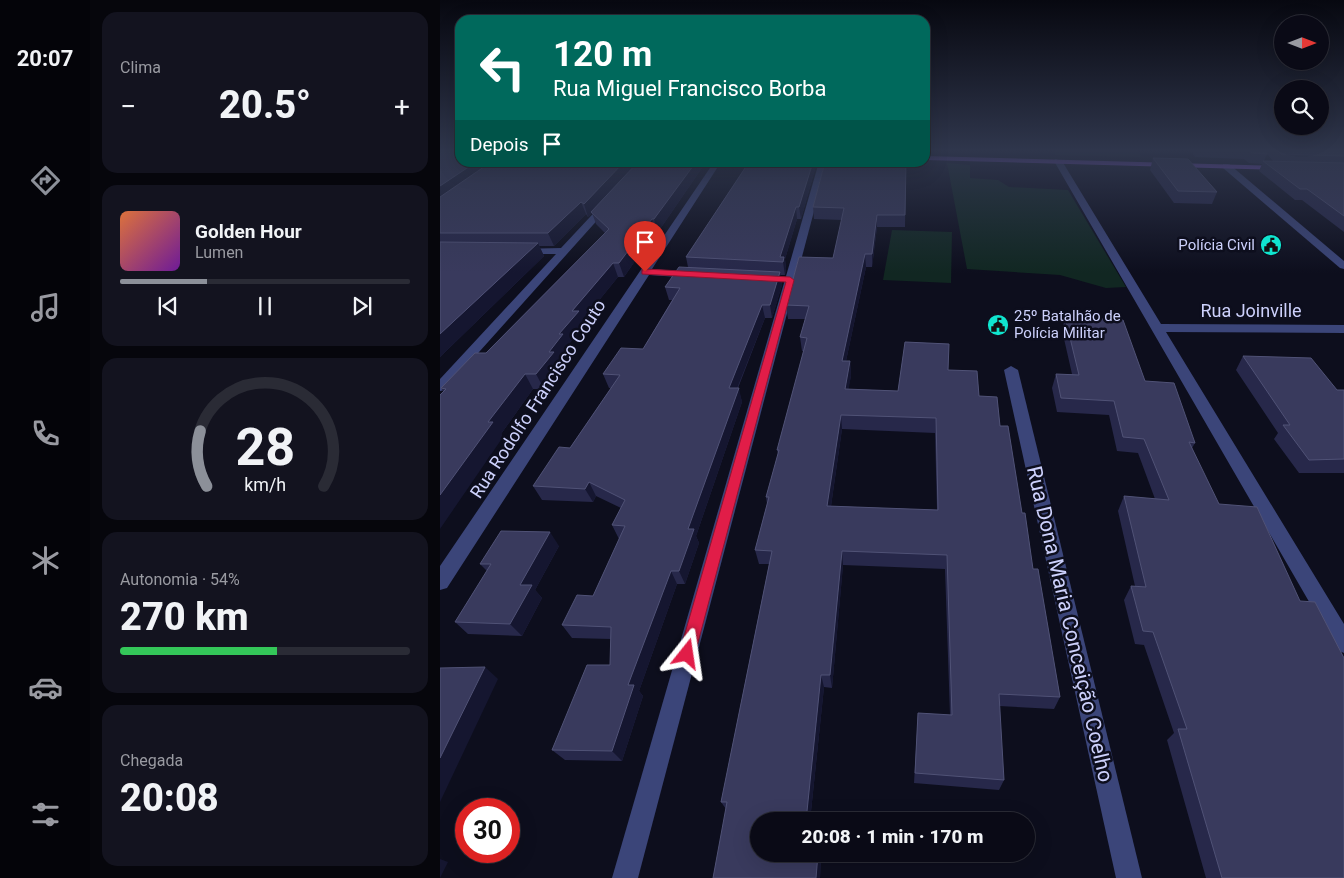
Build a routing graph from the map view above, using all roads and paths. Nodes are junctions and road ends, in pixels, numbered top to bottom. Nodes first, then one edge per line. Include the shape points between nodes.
1 (699, 191) edge
2 (814, 191) edge
3 (1075, 191) edge
4 (1255, 191) edge
5 (614, 197) edge
6 (507, 251) edge
7 (564, 251) junction
8 (1344, 266) edge
9 (645, 272) junction
10 (703, 275) edge
11 (1157, 328) junction
12 (1344, 329) edge
13 (1010, 370) dead end
14 (440, 386) edge
15 (440, 582) edge
16 (1344, 643) edge
17 (625, 878) edge
18 (1129, 878) edge

1 - 9 street, Rua Rodolfo Francisco Couto
2 - 17 street via 786,279
3 - 11 street
4 - 8 street
5 - 7 street
6 - 7 street
7 - 14 street
9 - 10 street
9 - 15 street, Rua Rodolfo Francisco Couto
11 - 12 street, Rua Joinville
11 - 16 street
13 - 18 street, Rua Dona Maria Conceição Coelho

